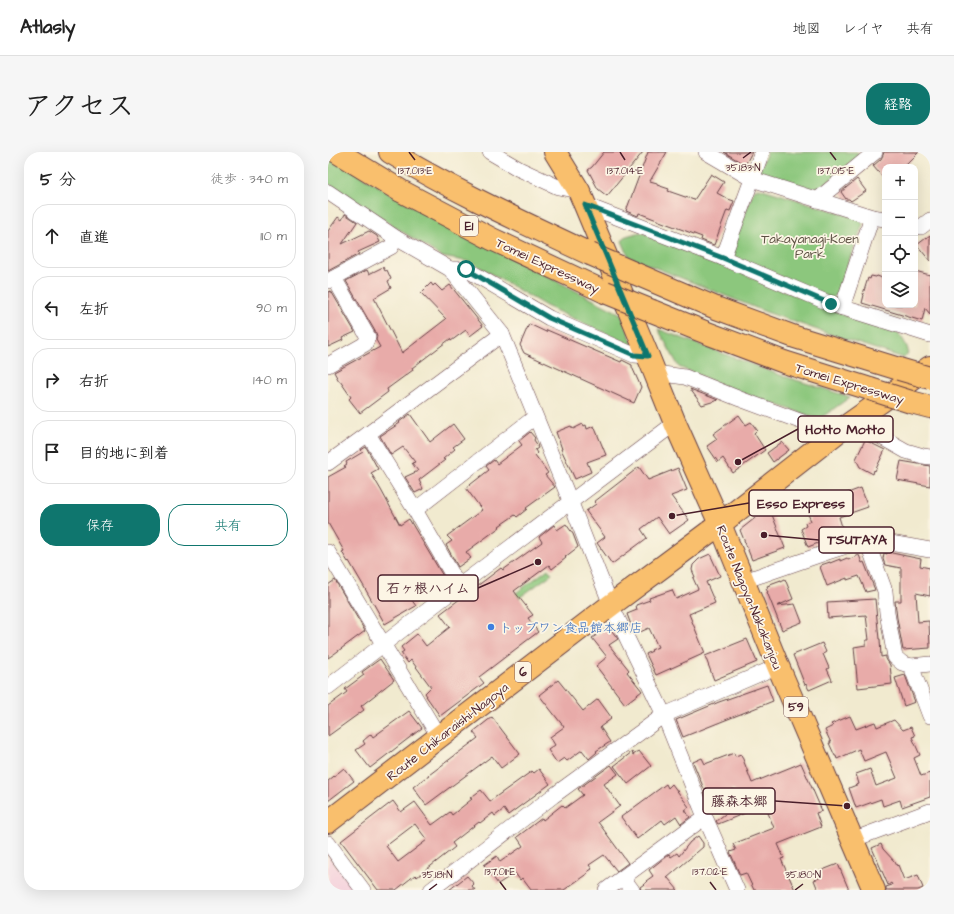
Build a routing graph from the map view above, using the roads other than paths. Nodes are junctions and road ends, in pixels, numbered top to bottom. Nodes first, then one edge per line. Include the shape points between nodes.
1 (337, 152) edge
2 (390, 152) edge
3 (490, 152) edge
4 (555, 152) edge
5 (706, 152) edge
6 (762, 152) edge
7 (875, 152) edge
8 (752, 179) junction
9 (328, 192) edge
10 (582, 198) junction
11 (817, 200) junction
12 (878, 218) edge
13 (930, 220) edge
14 (918, 226) edge
15 (396, 238) junction
16 (723, 258) junction
17 (450, 269) junction
18 (331, 279) edge
19 (842, 308) junction
20 (502, 334) junction
21 (930, 335) edge
22 (652, 364) junction
23 (328, 366) edge
24 (930, 367) edge
25 (930, 378) edge
26 (920, 404) edge
27 (535, 417) junction
28 (853, 421) junction
29 (675, 423) junction
30 (368, 434) junction
31 (835, 434) junction
32 (930, 457) edge
33 (328, 463) edge
34 (571, 503) junction
35 (415, 510) junction
36 (720, 524) junction
37 (868, 539) junction
38 (930, 550) edge
39 (328, 552) edge
40 (332, 569) edge
41 (744, 581) junction
42 (459, 586) junction
43 (611, 605) junction
44 (383, 645) junction
45 (930, 664) edge
46 (778, 666) junction
47 (911, 666) junction
48 (328, 686) edge
49 (664, 716) junction
50 (930, 716) edge
51 (439, 737) junction
52 (930, 811) edge
53 (704, 817) junction
54 (328, 822) edge
55 (852, 840) junction
56 (328, 843) edge
57 (623, 878) junction
58 (363, 890) edge
59 (431, 890) edge
60 (606, 890) edge
61 (632, 890) edge
62 (737, 890) edge
63 (874, 890) edge

1 - 26 main road, Tomei Expressway / E1, bridge via 401,191 485,235 605,292 784,362
2 - 25 main road, E1, bridge via 498,211 716,308 788,335
3 - 10 street via 519,169
4 - 10 main road, Route Nagoya-Nakakanjou / 59
5 - 8 street
6 - 8 street
7 - 11 street
8 - 11 street
8 - 16 street
9 - 15 street
10 - 16 street
10 - 22 main road, Route Nagoya-Nakakanjou / 59
11 - 12 street
12 - 19 street
13 - 14 street
15 - 17 street
15 - 18 street via 391,246
16 - 19 street
17 - 20 street
17 - 22 street via 466,269 549,318
18 - 23 street via 368,337 365,344
19 - 21 street
20 - 27 street
20 - 30 street
22 - 29 main road, Route Nagoya-Nakakanjou / 59
22 - 31 street via 671,374
24 - 28 main road, Route Chikaraishi-Nagoya / 6
27 - 34 street
27 - 35 street
28 - 31 main road, Route Chikaraishi-Nagoya / 6
28 - 32 street via 906,451
29 - 34 street
29 - 36 main road, Route Nagoya-Nakakanjou / 59
30 - 33 street
30 - 35 street
31 - 36 main road, Route Chikaraishi-Nagoya / 6
34 - 42 street
34 - 43 street
35 - 42 street
36 - 41 main road, Route Nagoya-Nakakanjou / 59
36 - 43 main road, Route Chikaraishi-Nagoya / 6
37 - 38 street
37 - 41 street
37 - 47 street via 885,591 895,657
39 - 40 street
40 - 44 street
41 - 46 main road, Route Nagoya-Nakakanjou / 59
42 - 44 street
43 - 49 street
43 - 51 main road, Route Chikaraishi-Nagoya / 6
44 - 48 street
44 - 51 street
45 - 47 street
46 - 49 street
46 - 55 main road, Route Nagoya-Nakakanjou / 59
47 - 50 street
49 - 53 street
49 - 59 street
51 - 54 main road, Route Chikaraishi-Nagoya / 6
52 - 55 street
53 - 57 street
53 - 62 street
55 - 63 main road, Route Nagoya-Nakakanjou / 59
56 - 58 street
57 - 60 street
57 - 61 street

